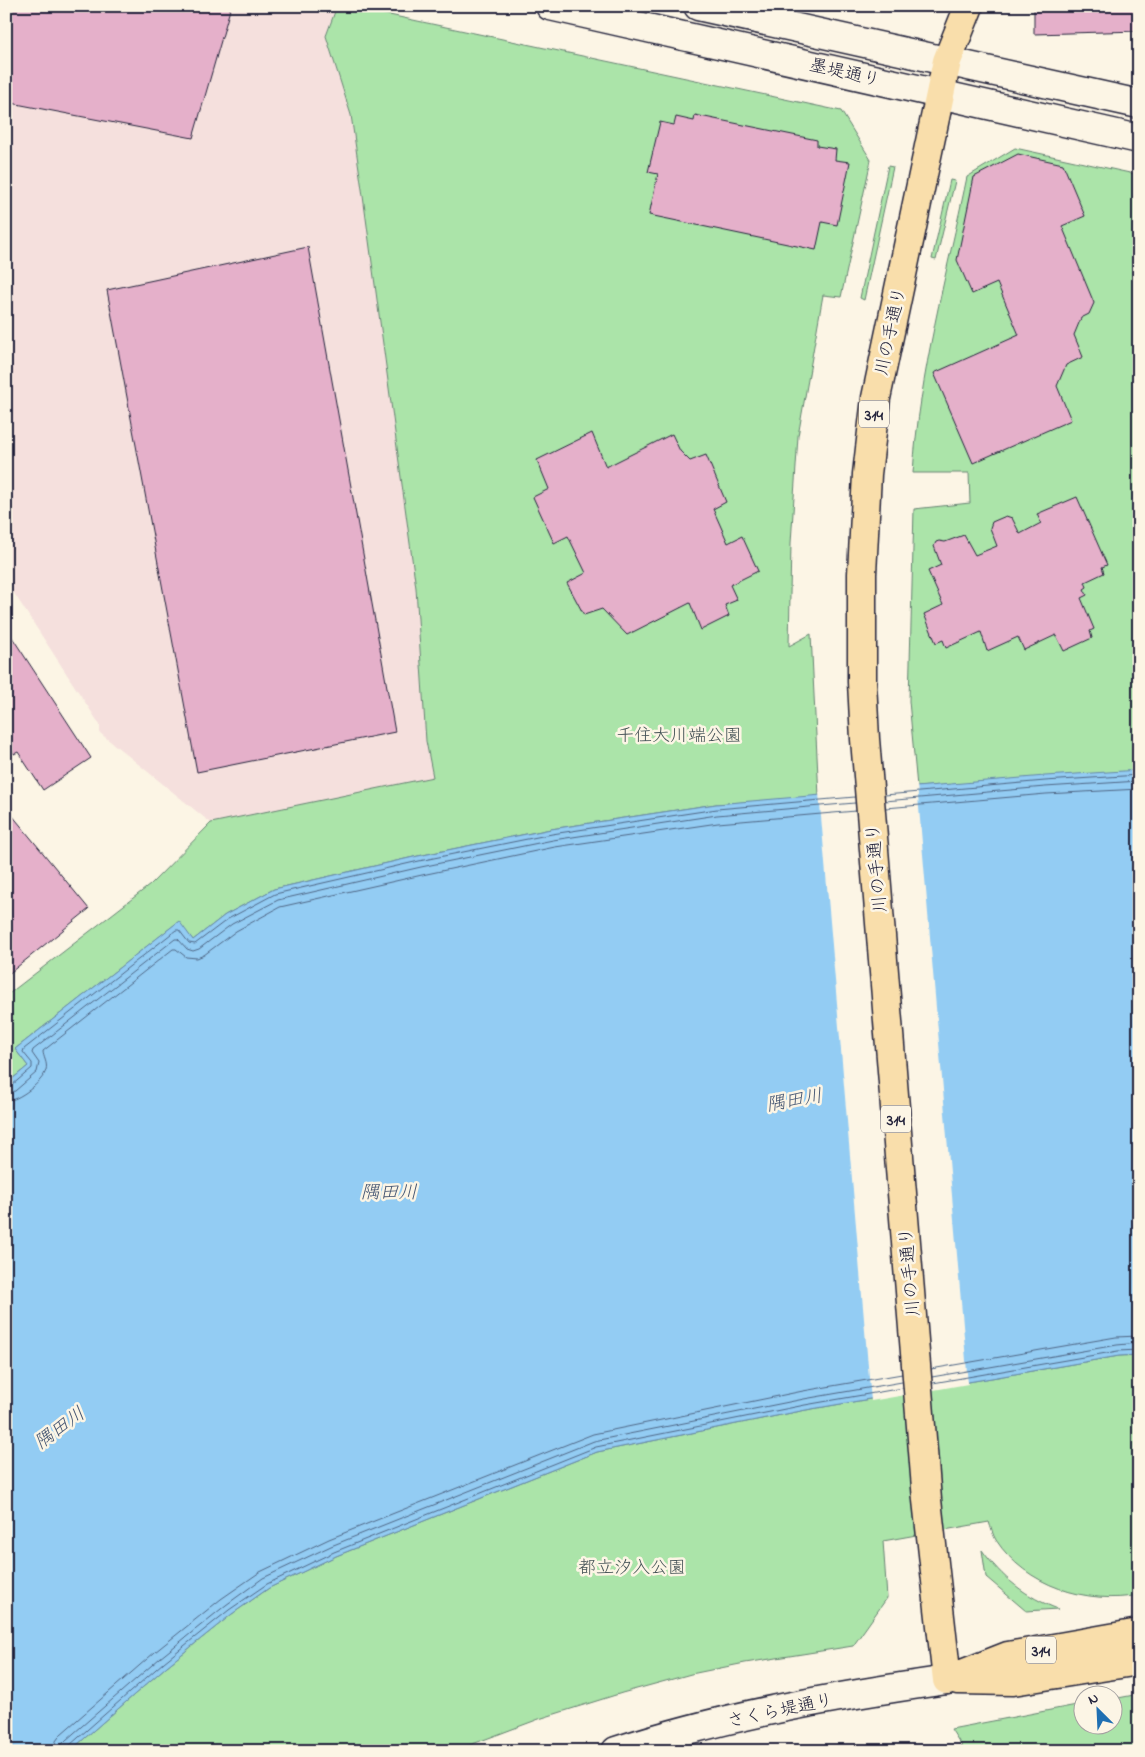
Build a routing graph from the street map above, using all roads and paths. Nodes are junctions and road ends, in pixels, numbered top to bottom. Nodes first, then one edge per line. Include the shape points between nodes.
1 (550, 6) edge
2 (698, 6) edge
3 (948, 6) edge
4 (969, 6) edge
5 (582, 10) edge
6 (947, 61) junction
7 (940, 94) junction
8 (1139, 104) edge
9 (1139, 139) edge
10 (1139, 1633) edge
11 (1139, 1661) edge
12 (947, 1680) junction
13 (616, 1751) edge

1 - 5 main road, 墨堤通り
2 - 6 main road, 墨堤通り
3 - 6 main road, 川の手通り / 314
4 - 6 main road, 川の手通り / 314
5 - 7 main road, 墨堤通り
6 - 7 main road, 川の手通り / 314
6 - 8 main road, 墨堤通り
7 - 9 main road, 墨堤通り
7 - 12 main road, 川の手通り / 314 via 875,408 867,474 862,574 862,682 927,1500
10 - 12 main road, 314 via 1008,1656
11 - 12 main road, 314 via 1013,1681
12 - 13 main road, さくら堤通り via 770,1711

